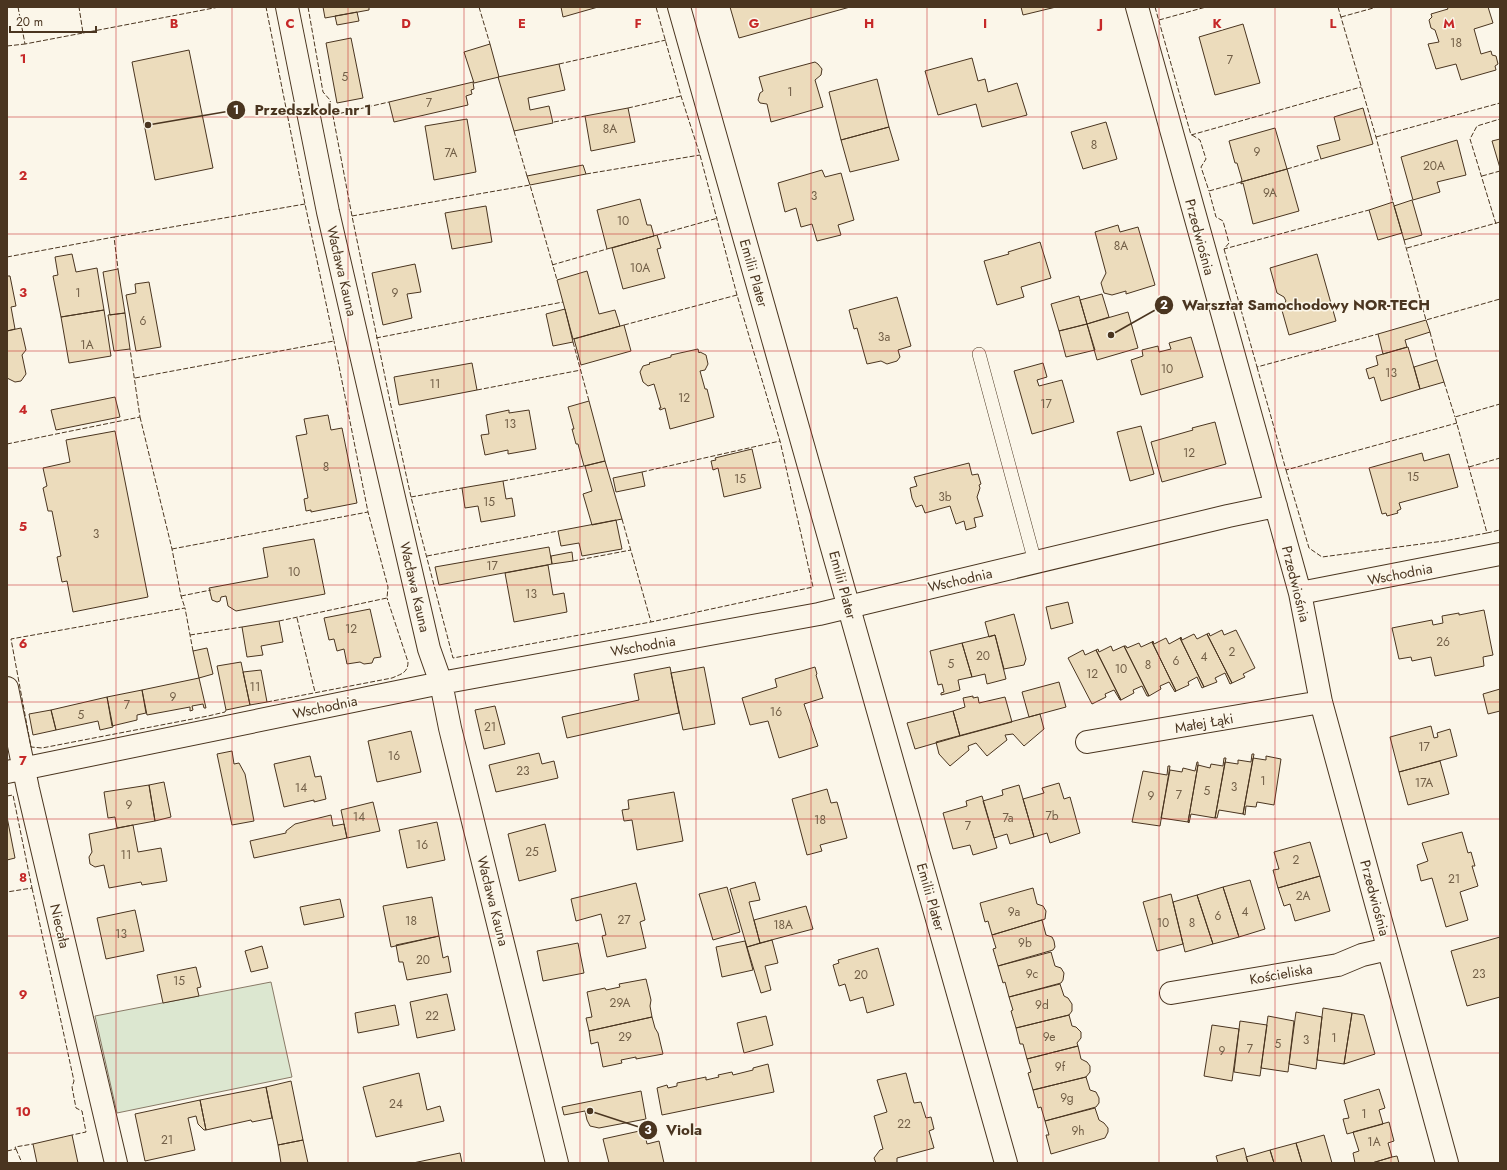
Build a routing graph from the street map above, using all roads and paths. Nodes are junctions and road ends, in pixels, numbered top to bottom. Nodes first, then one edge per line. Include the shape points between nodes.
1 (287, 7) edge
2 (679, 7) edge
3 (1136, 7) edge
4 (979, 354) dead end
5 (1276, 506) junction
6 (1500, 554) edge
7 (1035, 562) junction
8 (1300, 593) junction
9 (849, 608) junction
10 (441, 683) junction
11 (7, 688) edge
12 (1321, 702) junction
13 (1086, 742) dead end
14 (16, 771) edge
15 (1388, 949) junction
16 (1171, 993) dead end
17 (116, 1163) edge
18 (557, 1163) edge
19 (1006, 1163) edge
20 (1447, 1163) edge

1 - 10 street, Wacława Kauna via 328,212 429,649
2 - 9 street, Emilii Plater
3 - 5 street, Przedwiośnia
4 - 7 lane
5 - 7 street, Wschodnia
5 - 8 street, Przedwiośnia
6 - 8 street, Wschodnia
7 - 9 street, Wschodnia
8 - 12 street, Przedwiośnia
9 - 10 street, Wschodnia
9 - 19 street, Emilii Plater
10 - 14 street, Wschodnia
10 - 18 street, Wacława Kauna
11 - 14 street, Niecała
12 - 13 street, Małej Łąki
12 - 15 street, Przedwiośnia
14 - 17 street, Niecała
15 - 16 street, Kościeliska via 1338,965
15 - 20 street, Przedwiośnia

